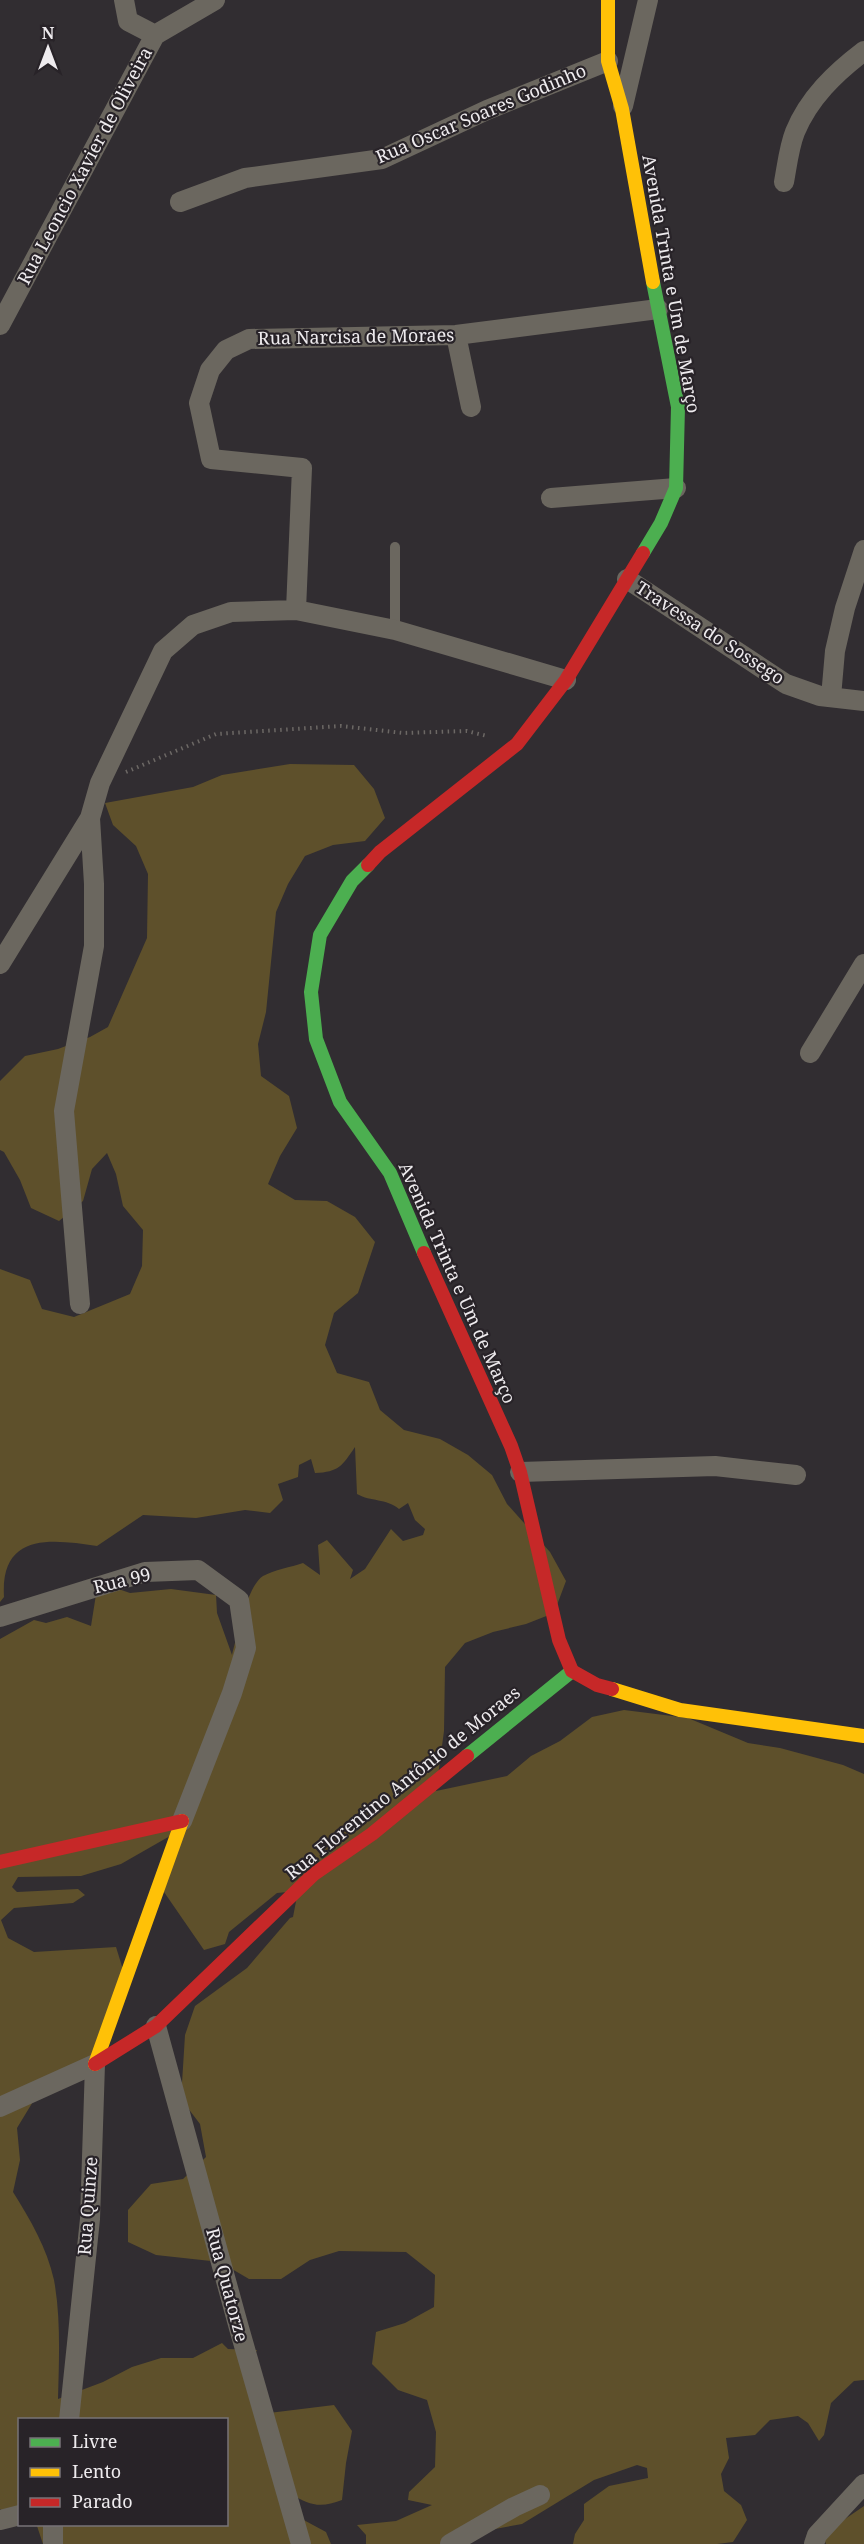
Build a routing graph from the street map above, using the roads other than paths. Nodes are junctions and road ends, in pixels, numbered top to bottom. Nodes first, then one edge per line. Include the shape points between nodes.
1 (124, 0) edge
2 (214, 0) edge
3 (608, 0) edge
4 (648, 0) edge
5 (155, 34) junction
6 (864, 51) edge
7 (608, 61) junction
8 (622, 109) junction
9 (784, 182) dead end
10 (180, 202) dead end
11 (658, 309) junction
12 (0, 325) edge
13 (456, 335) junction
14 (471, 407) dead end
15 (676, 488) junction
16 (551, 498) dead end
17 (394, 547) dead end
18 (864, 550) edge
19 (627, 579) junction
20 (296, 610) junction
21 (394, 630) junction
22 (566, 680) junction
23 (831, 697) junction
24 (864, 701) edge
25 (90, 818) junction
26 (0, 964) edge
27 (864, 964) edge
28 (810, 1053) dead end
29 (80, 1304) dead end
30 (520, 1472) junction
31 (796, 1475) dead end
32 (0, 1617) edge
33 (572, 1671) junction
34 (864, 1736) edge
35 (182, 1821) junction
36 (0, 1862) edge
37 (156, 2026) junction
38 (95, 2064) junction
39 (0, 2107) edge
40 (69, 2418) edge
41 (864, 2484) edge
42 (540, 2495) dead end
43 (18, 2516) edge
44 (0, 2520) edge
45 (53, 2526) edge
46 (53, 2544) edge
47 (302, 2544) edge
48 (450, 2544) edge
49 (814, 2544) edge

1 - 5 street via 128,21
2 - 5 street, Rua Leoncio Xavier de Oliveira
3 - 7 street, Avenida Trinta e Um de Março
4 - 8 street
5 - 12 street, Rua Leoncio Xavier de Oliveira
6 - 9 street via 810,103 794,133
7 - 8 street, Avenida Trinta e Um de Março
7 - 10 street, Rua Oscar Soares Godinho via 487,110 382,159 245,178
8 - 11 street, Avenida Trinta e Um de Março
11 - 13 street, Rua Narcisa de Moraes
11 - 15 street, Avenida Trinta e Um de Março via 678,407
13 - 14 street
13 - 20 street, Rua Narcisa de Moraes via 249,339 226,350 210,370 199,403 211,459 302,468
15 - 16 street
15 - 19 street, Avenida Trinta e Um de Março via 661,523
17 - 21 lane
18 - 23 street via 843,618
19 - 22 street, Avenida Trinta e Um de Março
19 - 23 street, Travessa do Sossego via 786,684
20 - 21 street
20 - 25 street via 231,612 193,625 163,651 100,783
21 - 22 street
22 - 30 street, Avenida Trinta e Um de Março via 518,744 380,852 352,881 320,935 311,993 316,1039 340,1102 390,1173
23 - 24 street, Travessa do Sossego
25 - 26 street
25 - 29 street via 94,946 64,1111
27 - 28 street
30 - 31 street via 715,1466
30 - 33 street, Avenida Trinta e Um de Março via 559,1640
32 - 35 street, Rua 99 via 145,1572 198,1570 239,1600 246,1648
33 - 34 street via 597,1685 680,1710
33 - 37 street, Rua Florentino Antônio de Moraes via 372,1834 314,1874
35 - 36 street
35 - 38 street
37 - 38 street
37 - 47 street, Rua Quatorze
38 - 39 street
38 - 40 street, Rua Quinze via 90,2218
41 - 49 street via 817,2535
42 - 48 street
43 - 44 street
45 - 46 street

